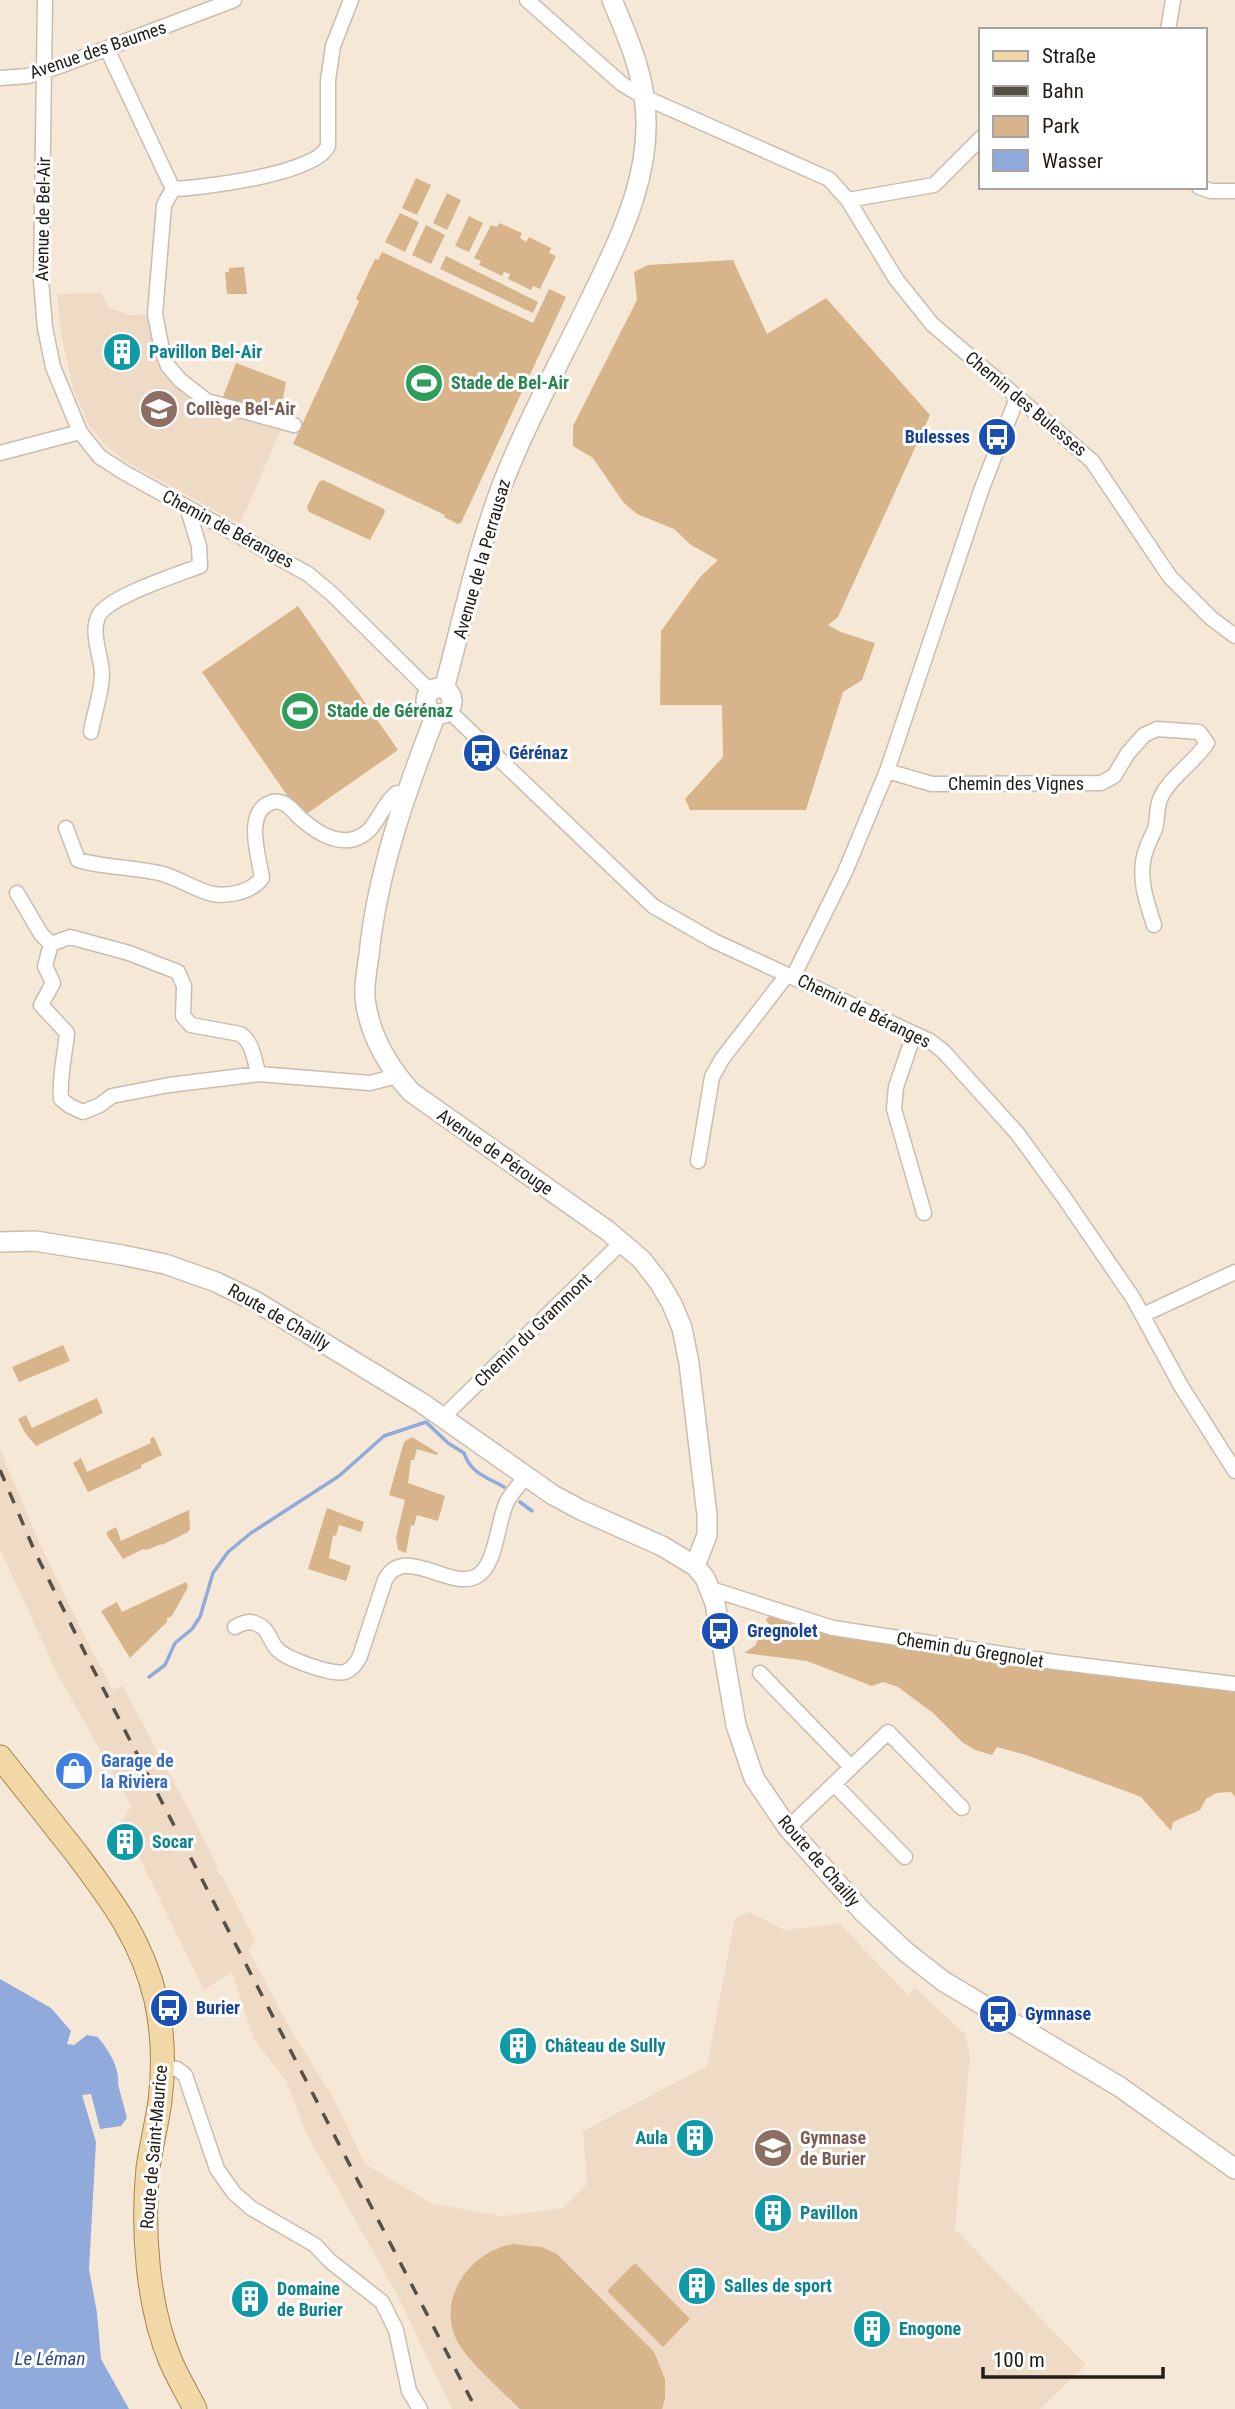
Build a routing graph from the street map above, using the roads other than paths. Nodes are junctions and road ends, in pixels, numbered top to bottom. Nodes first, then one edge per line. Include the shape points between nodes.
1 (46, 0) edge
2 (234, 0) edge
3 (351, 0) edge
4 (527, 0) edge
5 (612, 0) edge
6 (1172, 0) edge
7 (1168, 28) edge
8 (107, 49) junction
9 (46, 70) junction
10 (0, 78) edge
11 (644, 97) junction
12 (979, 140) edge
13 (173, 189) junction
14 (1205, 189) edge
15 (1235, 191) edge
16 (848, 200) junction
17 (1017, 398) junction
18 (293, 425) dead end
19 (80, 432) junction
20 (0, 453) edge
21 (187, 507) junction
22 (1235, 636) edge
23 (437, 690) junction
24 (442, 712) junction
25 (91, 732) dead end
26 (887, 771) junction
27 (407, 796) junction
28 (66, 828) dead end
29 (17, 893) dead end
30 (1154, 925) dead end
31 (51, 944) junction
32 (790, 976) junction
33 (914, 1034) junction
34 (259, 1074) junction
35 (397, 1076) junction
36 (698, 1161) dead end
37 (924, 1213) dead end
38 (0, 1241) edge
39 (622, 1242) junction
40 (1235, 1272) edge
41 (1143, 1315) junction
42 (443, 1416) junction
43 (1235, 1471) edge
44 (525, 1477) junction
45 (695, 1566) junction
46 (711, 1589) junction
47 (236, 1627) dead end
48 (760, 1673) dead end
49 (1235, 1684) edge
50 (0, 1757) edge
51 (851, 1767) junction
52 (834, 1784) junction
53 (962, 1808) dead end
54 (788, 1828) junction
55 (905, 1857) dead end
56 (162, 2067) junction
57 (1235, 2169) edge
58 (195, 2409) edge
59 (420, 2409) edge

1 - 9 street, Avenue de Bel-Air
2 - 8 street, Avenue des Baumes
3 - 13 street via 333,46 325,154 279,173
4 - 11 street, Chemin des Bulesses
5 - 11 street, Avenue de la Perrausaz via 636,60
6 - 7 street
8 - 9 street, Avenue des Baumes
8 - 13 street
9 - 10 street, Avenue des Baumes
9 - 19 street, Avenue de Bel-Air via 42,309 53,367
11 - 16 street, Chemin des Bulesses via 821,174
11 - 23 street, Avenue de la Perrausaz via 645,143 639,184 624,228 504,480
12 - 16 street via 934,185
13 - 18 street via 164,205 155,314 168,366 207,401
14 - 15 street
16 - 17 street, Chemin des Bulesses via 914,304
17 - 22 street, Chemin des Bulesses via 1092,461 1164,570
17 - 26 street
19 - 20 street
19 - 21 street, Chemin de Béranges via 100,457
21 - 23 street, Chemin de Béranges via 308,573
21 - 25 street via 200,566 141,589 105,608 98,617 96,642 102,674
23 - 24 street via 426,699 427,706
24 - 27 street, Avenue de Pérouge
24 - 32 street, Chemin de Béranges via 653,906
26 - 30 street, Chemin des Vignes via 932,784 1101,783 1114,776 1144,735 1157,729 1199,733 1208,743 1160,797 1145,851 1141,870
26 - 32 street via 845,872
27 - 28 street via 392,796 372,826 354,839 334,840 306,824 284,803 266,804 255,826 262,878 254,888 236,893 213,894 160,873 78,860
27 - 35 street, Avenue de Pérouge via 373,920 365,996 380,1050
29 - 31 street
31 - 34 street via 70,937 178,972 184,986 183,1016 191,1025 240,1034 251,1046
31 - 34 street via 45,966 53,983 41,1004 67,1032 59,1082 61,1099 69,1106 83,1112 112,1096
32 - 33 street, Chemin de Béranges
32 - 36 street via 712,1077
33 - 37 street via 896,1087 894,1109
33 - 41 street, Chemin de Béranges via 943,1051 1017,1133
34 - 35 street via 370,1083
35 - 39 street, Avenue de Pérouge via 433,1109
38 - 42 street, Route de Chailly via 54,1243 200,1275 255,1301
39 - 42 street, Chemin du Grammont
39 - 45 street, Avenue de Pérouge via 642,1261 672,1304 690,1363 707,1515 707,1535
40 - 41 street
41 - 43 street, Chemin de Béranges
42 - 44 street, Route de Chailly
44 - 45 street, Route de Chailly via 571,1506 662,1546
44 - 47 street via 506,1504 489,1563 481,1574 457,1579 408,1565 390,1572 360,1657 347,1671 335,1672 289,1658 274,1646 268,1631 255,1623
45 - 46 street, Route de Chailly
46 - 49 street, Chemin du Gregnolet via 833,1628
46 - 54 street, Route de Chailly via 745,1753 754,1778
48 - 51 street
50 - 56 main road, Route de Saint-Maurice via 114,1902 137,1941 159,2014
51 - 52 street
51 - 53 street via 888,1732
52 - 54 street
52 - 55 street
54 - 57 street, Route de Chailly via 868,1917 943,1981 1120,2087
56 - 58 main road, Route de Saint-Maurice via 147,2185 146,2247 170,2360
56 - 59 street via 185,2075 217,2169 234,2193 251,2208 316,2245 388,2312 399,2340 406,2382

